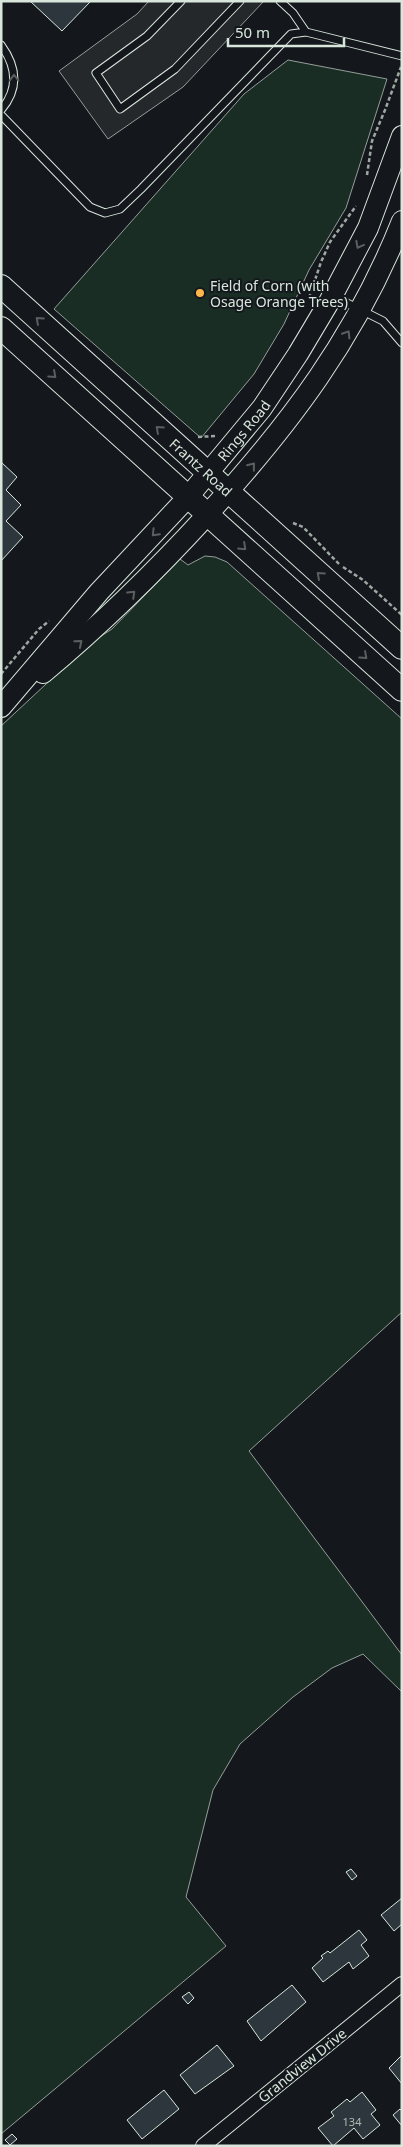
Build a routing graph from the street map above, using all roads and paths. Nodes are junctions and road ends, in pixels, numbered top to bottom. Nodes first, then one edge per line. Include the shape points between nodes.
1 (181, 1) edge
2 (240, 1) edge
3 (280, 1) edge
4 (306, 32) junction
5 (1, 45) edge
6 (402, 56) edge
7 (402, 63) edge
8 (1, 110) edge
9 (1, 115) edge
10 (402, 136) edge
11 (366, 179) dead end
12 (358, 202) dead end
13 (402, 221) edge
14 (1, 286) edge
15 (332, 296) junction
16 (309, 299) dead end
17 (362, 310) junction
18 (1, 328) edge
19 (402, 343) edge
20 (222, 429) dead end
21 (215, 466) junction
22 (229, 492) junction
23 (188, 497) junction
24 (208, 514) junction
25 (287, 520) dead end
26 (402, 616) edge
27 (402, 648) edge
28 (402, 690) edge
29 (1, 707) edge
30 (402, 1984) edge
31 (203, 2146) edge

1 - 2 lane via 147,36 96,72 120,109 175,69
3 - 4 lane
4 - 6 lane
4 - 9 lane via 290,34 120,209 105,212 90,206
8 -> 5 lane via 9,101 14,87 10,56
7 - 11 path via 372,141
10 -> 15 main road, Rings Road via 368,228
12 - 16 path via 330,242
13 - 17 main road, Rings Road
21 -> 14 main road, Frantz Road
15 - 17 lane
15 - 21 main road, Rings Road via 267,400
17 - 19 lane via 383,321
22 -> 17 main road, Rings Road via 288,421
18 -> 23 main road
20 - 21 path via 215,436 208,437
21 - 22 main road, Frantz Road
21 - 23 main road, Rings Road
22 - 24 main road, Rings Road
27 -> 22 main road, Frantz Road
23 - 24 main road
23 -> 29 main road, Rings Road via 99,592
24 -> 28 main road
29 -> 24 main road, Rings Road via 97,628
25 - 26 path via 303,527 342,567 363,580
30 - 31 street, Grandview Drive

